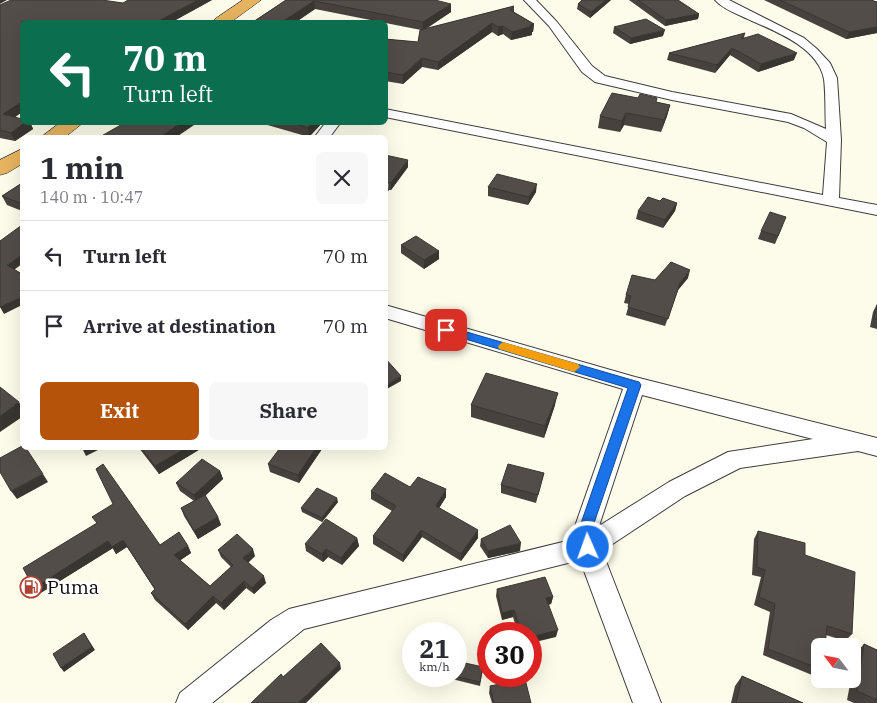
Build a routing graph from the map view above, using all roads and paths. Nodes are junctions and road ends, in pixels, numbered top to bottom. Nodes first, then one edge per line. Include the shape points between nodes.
1 (253, 0) edge
2 (530, 0) edge
3 (721, 0) edge
4 (224, 20) edge
5 (388, 114) edge
6 (70, 125) edge
7 (332, 125) edge
8 (55, 135) edge
9 (323, 135) edge
10 (834, 140) junction
11 (20, 156) edge
12 (0, 169) edge
13 (831, 201) junction
14 (877, 210) edge
15 (388, 312) edge
16 (635, 385) junction
17 (868, 444) edge
18 (588, 547) junction
19 (190, 703) edge
20 (647, 703) edge

1 - 4 highway
2 - 10 street via 587,69 600,79 791,118
3 - 10 street via 797,40 822,60 830,78
5 - 13 street
6 - 8 highway
7 - 9 street
10 - 13 street
11 - 12 highway
13 - 14 street
15 - 16 street
16 - 17 street
16 - 18 street via 590,515 586,529
17 - 18 street via 736,460 677,489
18 - 19 street via 298,618
18 - 20 street

